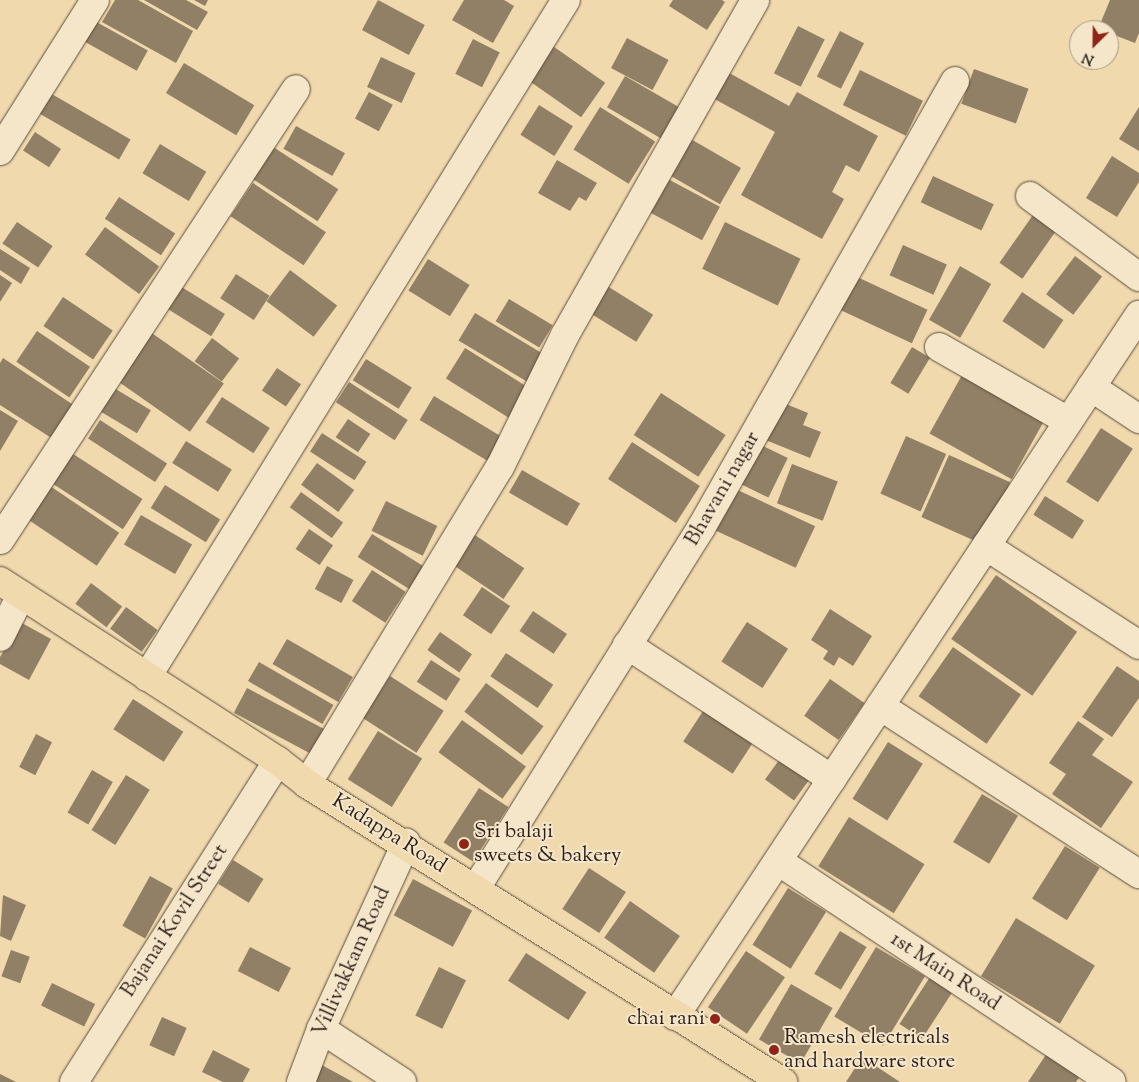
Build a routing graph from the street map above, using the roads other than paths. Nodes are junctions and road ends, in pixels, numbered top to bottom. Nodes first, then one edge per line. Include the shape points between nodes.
1 (95, 0) edge
2 (755, 0) edge
3 (554, 4) edge
4 (956, 81) dead end
5 (296, 89) dead end
6 (0, 151) edge
7 (1030, 196) dead end
8 (1139, 277) edge
9 (1139, 315) edge
10 (939, 347) dead end
11 (1091, 387) junction
12 (1139, 419) edge
13 (1068, 421) junction
14 (0, 540) edge
15 (986, 546) junction
16 (11, 588) edge
17 (0, 637) edge
18 (627, 646) junction
19 (1139, 646) edge
20 (147, 677) junction
21 (880, 706) junction
22 (278, 761) junction
23 (832, 779) junction
24 (307, 784) junction
25 (406, 843) junction
26 (778, 861) junction
27 (1139, 874) edge
28 (476, 888) junction
29 (676, 1016) junction
30 (321, 1029) junction
31 (74, 1082) edge
32 (301, 1082) edge
33 (402, 1082) edge
34 (782, 1082) edge
35 (1112, 1082) edge

1 - 6 street
2 - 24 street via 565,334 500,467
3 - 20 street
4 - 18 street, Bhavani nagar via 701,528
5 - 14 street
7 - 8 street
9 - 11 street
10 - 13 street
11 - 12 street
11 - 13 street
13 - 15 street
15 - 19 street
15 - 21 street
16 - 17 street
16 - 20 main road, Kadappa Road
18 - 23 street
18 - 28 street, Bhavani nagar
20 - 22 main road, Kadappa Road
21 - 23 street
21 - 27 street
22 - 24 main road, Kadappa Road
22 - 31 street, Bajanai Kovil Street
23 - 26 street
24 - 25 main road, Kadappa Road
25 - 28 main road, Kadappa Road
25 - 30 street, Villivakkam Road
26 - 29 street
26 - 35 street, 1st Main Road
28 - 29 main road, Kadappa Road
29 - 34 main road, Kadappa Road
30 - 32 street, Villivakkam Road
30 - 33 street

